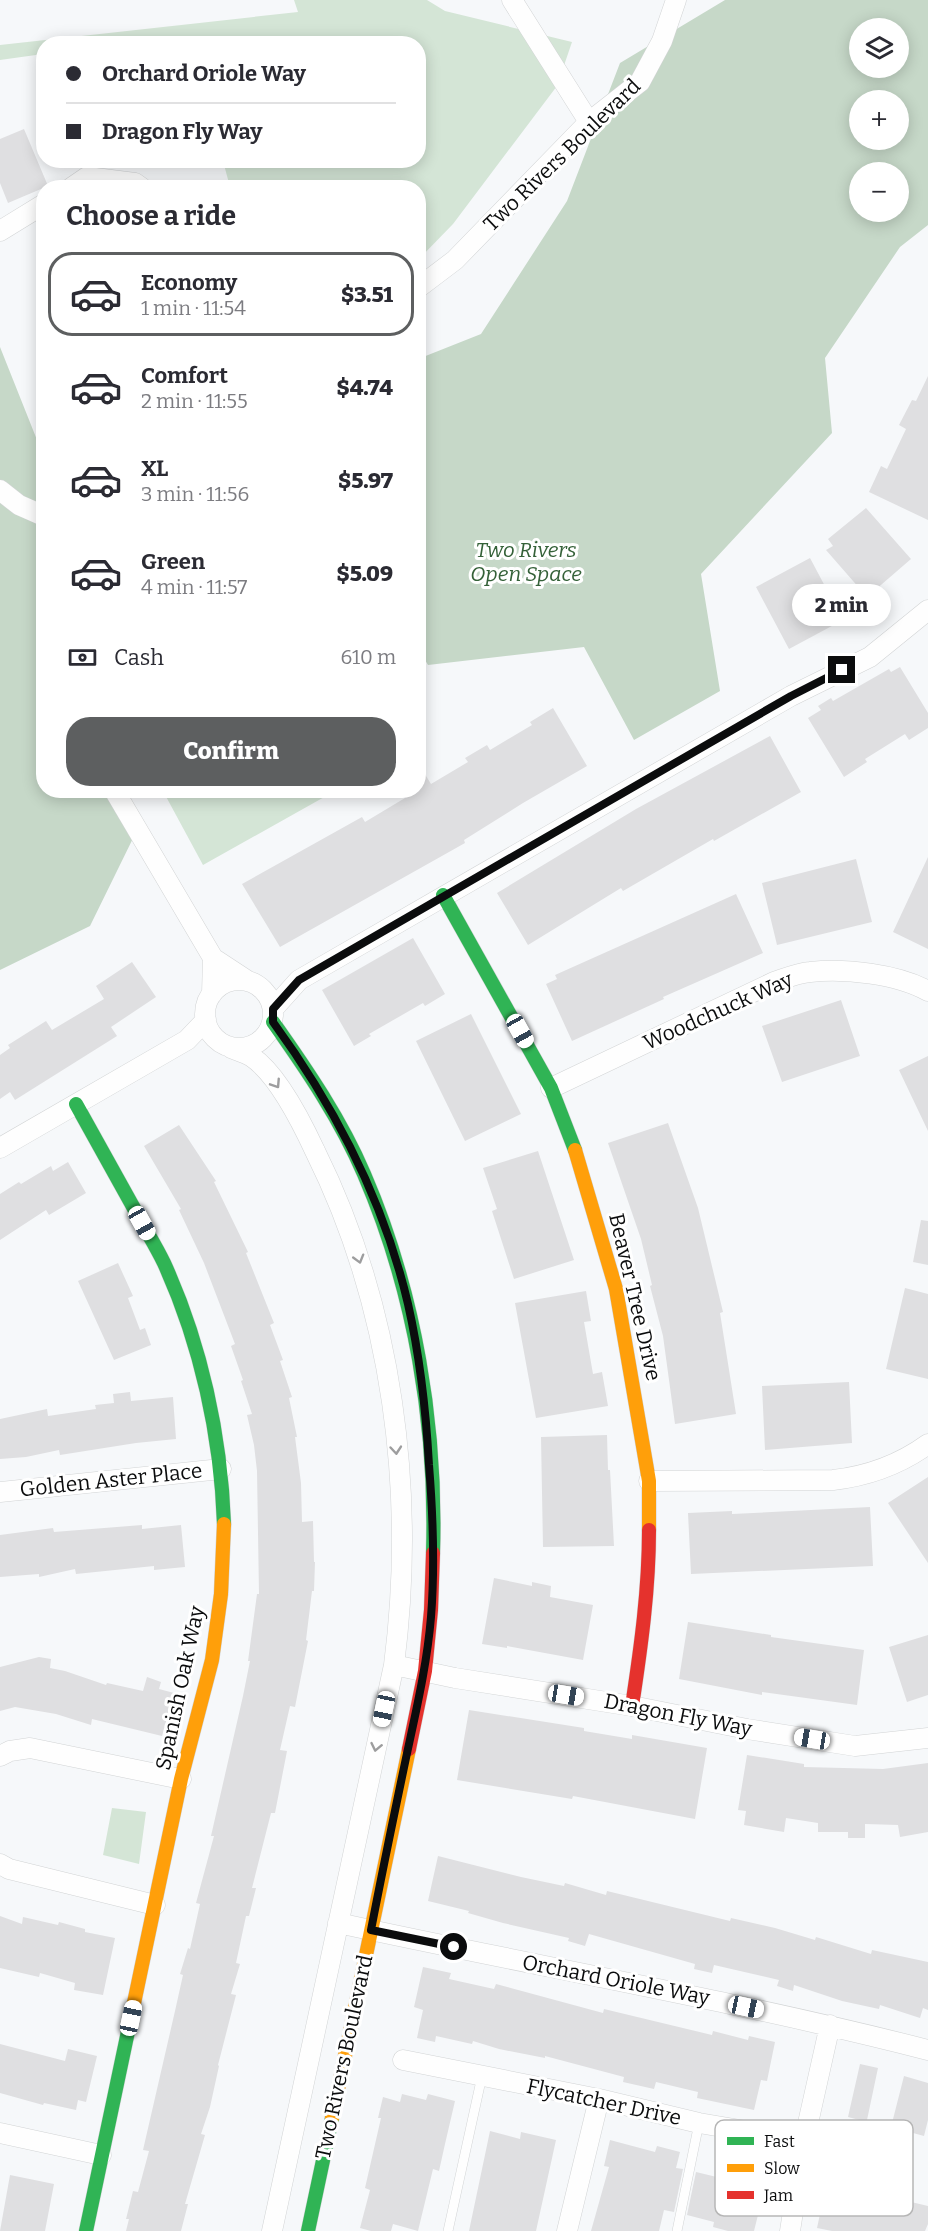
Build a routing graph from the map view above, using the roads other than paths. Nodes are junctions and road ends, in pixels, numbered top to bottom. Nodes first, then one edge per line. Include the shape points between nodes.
1 (512, 0) edge
2 (676, 0) edge
3 (589, 122) junction
4 (82, 180) edge
5 (111, 180) edge
6 (36, 209) edge
7 (0, 231) edge
8 (426, 282) edge
9 (0, 490) edge
10 (36, 512) edge
11 (928, 610) edge
12 (119, 798) edge
13 (443, 895) junction
14 (213, 958) junction
15 (299, 980) junction
16 (254, 984) junction
17 (928, 991) edge
18 (212, 994) junction
19 (273, 1016) junction
20 (206, 1020) junction
21 (187, 1040) junction
22 (225, 1045) junction
23 (551, 1088) junction
24 (76, 1104) junction
25 (0, 1148) edge
26 (928, 1444) edge
27 (221, 1469) junction
28 (649, 1481) junction
29 (0, 1492) edge
30 (394, 1665) junction
31 (424, 1671) junction
32 (632, 1706) junction
33 (928, 1738) edge
34 (0, 1756) edge
35 (181, 1779) junction
36 (0, 1864) edge
37 (155, 1905) junction
38 (338, 1923) junction
39 (371, 1930) junction
40 (830, 2025) junction
41 (928, 2050) edge
42 (403, 2060) dead end
43 (482, 2076) junction
44 (599, 2099) junction
45 (809, 2120) edge
46 (699, 2123) junction
47 (715, 2126) edge
48 (0, 2133) edge
49 (101, 2155) junction
50 (792, 2216) edge
51 (86, 2231) edge
52 (272, 2231) edge
53 (308, 2231) edge
54 (448, 2231) edge
55 (567, 2231) edge
56 (677, 2231) edge
57 (790, 2231) edge

1 - 3 street
2 - 3 street, Two Rivers Boulevard via 662,41 640,82
3 - 8 street, Two Rivers Boulevard via 455,260
4 - 5 street
6 - 7 street
9 - 10 street
11 - 13 street via 870,657 791,696
12 - 14 street, Two Rivers Boulevard
13 - 15 street
13 - 23 street, Beaver Tree Drive
14 - 16 street, Two Rivers Boulevard
14 - 18 street
15 - 16 street
15 - 19 street
16 - 18 street via 234,980
16 - 19 street, Two Rivers Boulevard via 269,996
17 - 23 street, Woodchuck Way via 893,978 853,972 809,972 774,982
18 - 20 street via 206,1006
19 - 22 street via 267,1034 257,1044 245,1048
19 - 31 street, Two Rivers Boulevard via 333,1112 364,1175 387,1232 407,1303 420,1373 431,1488 431,1616
20 - 21 street
20 - 22 street via 210,1032
21 - 22 street
21 - 24 street
22 -> 30 street, Two Rivers Boulevard via 252,1057 268,1072 303,1125 334,1188 375,1315 394,1426 403,1542 401,1611
23 - 28 street, Beaver Tree Drive via 575,1151 616,1289
24 - 25 street
24 - 27 street, Spanish Oak Way via 164,1263 205,1385
26 - 28 street via 888,1467 834,1480
27 - 29 street, Golden Aster Place
27 - 35 street, Spanish Oak Way via 221,1594 212,1660
28 - 32 street, Beaver Tree Drive via 649,1566
30 - 31 street, Dragon Fly Way
30 -> 38 street, Two Rivers Boulevard
31 - 32 street, Dragon Fly Way
31 - 39 street, Two Rivers Boulevard
32 - 33 street, Dragon Fly Way via 855,1746
34 - 35 street via 30,1748
35 - 37 street, Spanish Oak Way
36 - 37 street
37 - 49 street, Spanish Oak Way
38 - 39 street, Orchard Oriole Way
38 - 52 street, Two Rivers Boulevard
39 - 40 street, Orchard Oriole Way
39 - 53 street, Two Rivers Boulevard
40 - 41 street, Orchard Oriole Way
40 - 45 street
42 - 43 street, Flycatcher Drive
43 - 44 street, Flycatcher Drive
43 - 54 lane
44 - 46 street, Flycatcher Drive
44 - 55 street
46 - 47 street, Flycatcher Drive
46 - 56 lane
48 - 49 street
49 - 51 street, Spanish Oak Way
50 - 57 street

